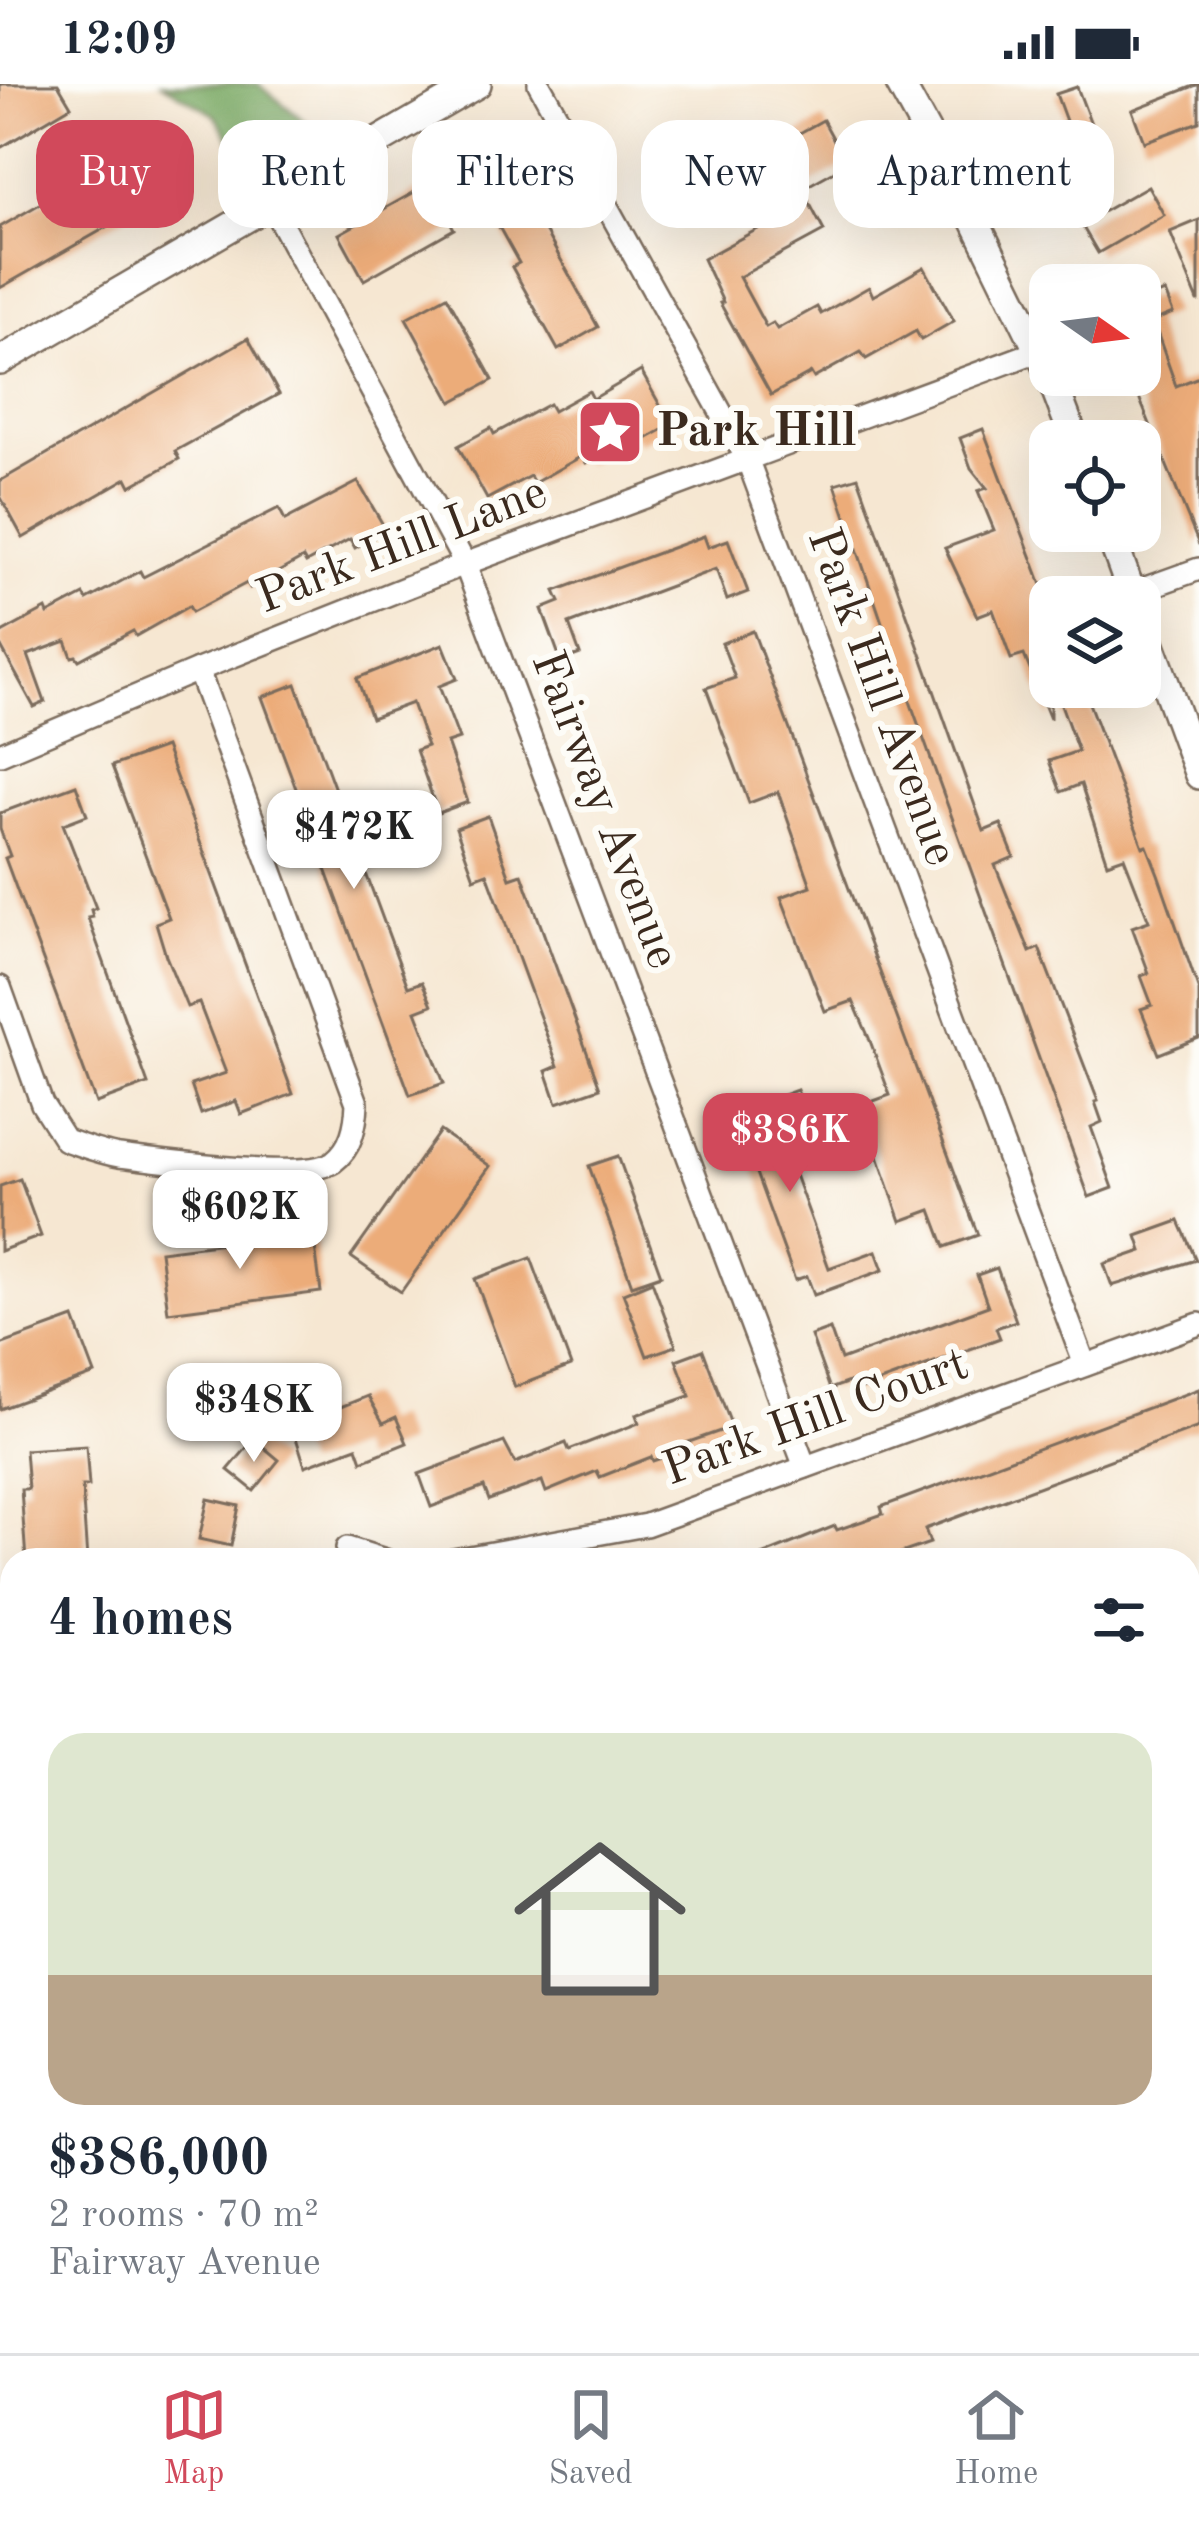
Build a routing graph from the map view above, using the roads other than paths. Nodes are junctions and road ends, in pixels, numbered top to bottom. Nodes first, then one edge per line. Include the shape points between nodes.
1 (477, 84) edge
2 (538, 84) edge
3 (900, 84) edge
4 (388, 137) edge
5 (233, 228) edge
6 (284, 228) edge
7 (1029, 331) edge
8 (0, 361) edge
9 (1029, 372) edge
10 (748, 461) junction
11 (465, 564) junction
12 (1199, 568) edge
13 (1161, 588) edge
14 (198, 670) junction
15 (1161, 672) edge
16 (0, 754) edge
17 (1199, 775) edge
18 (0, 987) edge
19 (1199, 1324) edge
20 (1085, 1366) junction
21 (805, 1467) junction
22 (519, 1548) edge

1 - 4 street
2 - 10 street, Park Hill Avenue
3 - 7 street
5 - 8 street
6 - 11 street, Fairway Avenue
9 - 10 street, Park Hill Lane
10 - 11 street, Park Hill Lane
10 - 20 street, Park Hill Avenue
11 - 14 street, Park Hill Lane
11 - 21 street, Fairway Avenue
12 - 13 street
14 - 16 street, Park Hill Lane
14 - 18 street via 358,1103 345,1149 296,1172 114,1155 65,1140 41,1104
15 - 17 street
19 - 20 street, Park Hill Court
20 - 21 street, Park Hill Court
21 - 22 street, Park Hill Court via 646,1525

